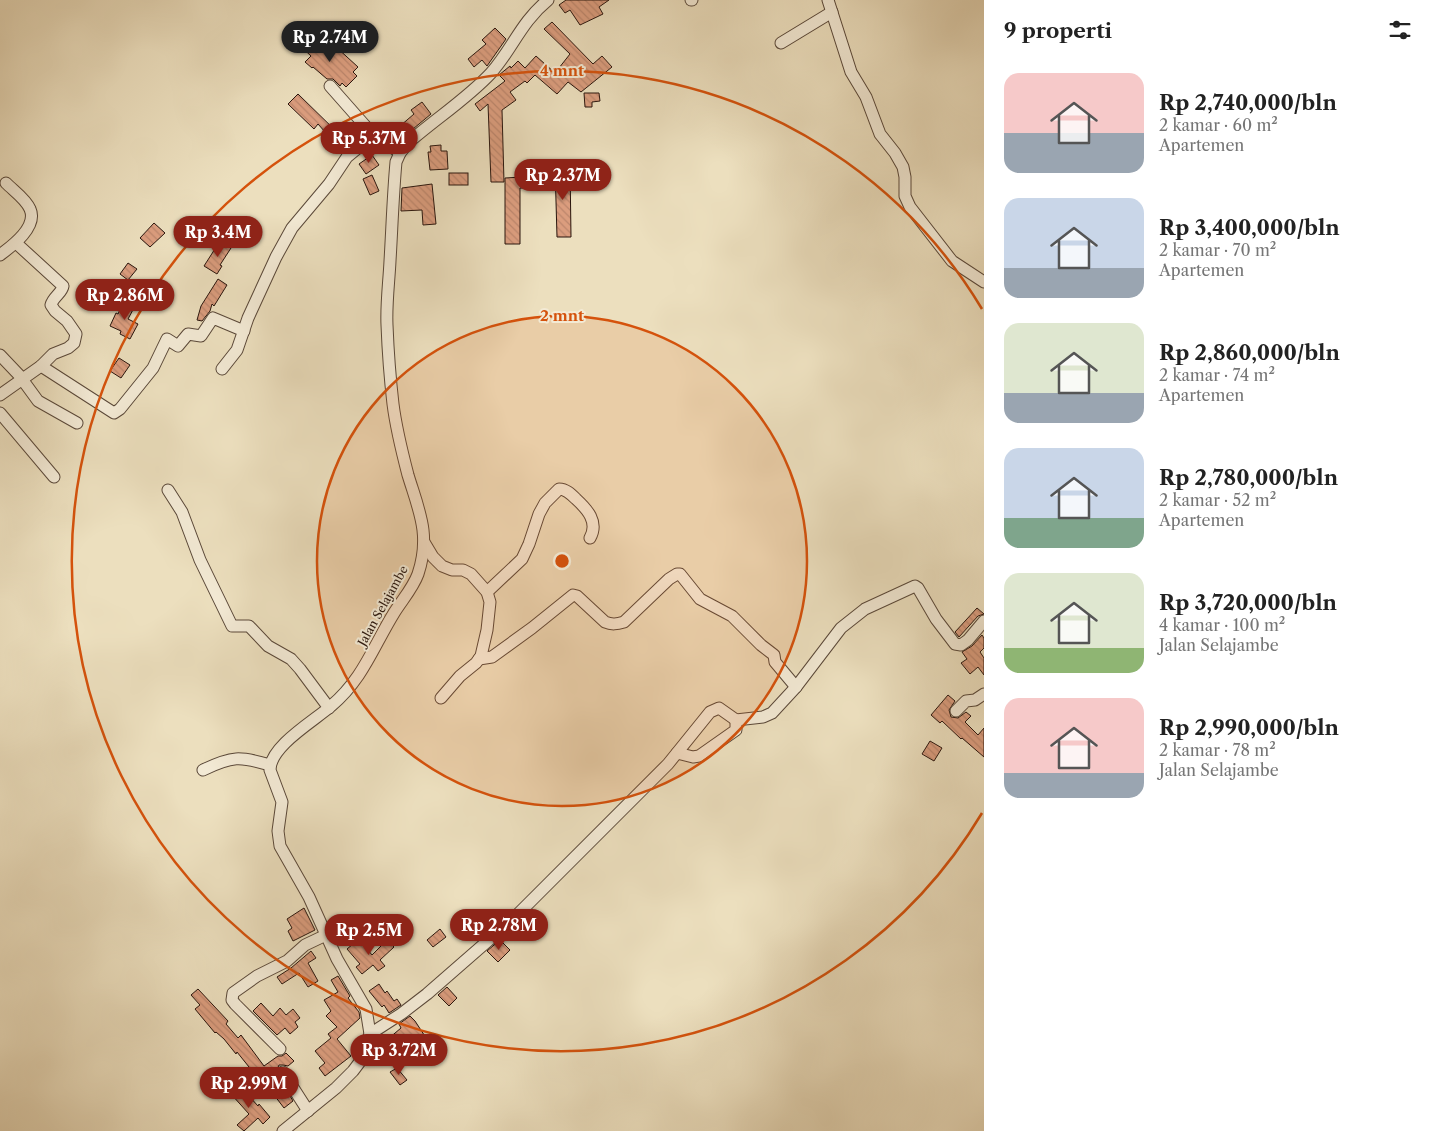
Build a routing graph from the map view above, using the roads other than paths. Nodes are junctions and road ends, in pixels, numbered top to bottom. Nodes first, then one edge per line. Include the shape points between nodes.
1 (548, 0) edge
2 (828, 0) edge
3 (832, 12) junction
4 (781, 43) dead end
5 (330, 86) dead end
6 (375, 137) junction
7 (400, 154) junction
8 (6, 183) dead end
9 (16, 243) junction
10 (0, 255) edge
11 (984, 282) edge
12 (244, 331) junction
13 (0, 355) edge
14 (41, 366) junction
15 (222, 369) dead end
16 (22, 379) junction
17 (0, 395) edge
18 (0, 413) edge
19 (77, 422) dead end
20 (54, 477) dead end
21 (168, 490) dead end
22 (590, 538) dead end
23 (424, 542) junction
24 (487, 592) junction
25 (984, 621) edge
26 (479, 659) junction
27 (796, 688) junction
28 (984, 694) edge
29 (442, 698) dead end
30 (329, 708) junction
31 (956, 711) dead end
32 (736, 720) junction
33 (677, 754) junction
34 (270, 765) junction
35 (204, 770) dead end
36 (326, 935) junction
37 (370, 1034) junction
38 (280, 1049) dead end
39 (283, 1072) dead end
40 (308, 1110) junction
41 (284, 1131) edge

1 - 7 street, Jalan Selajambe via 526,22 490,74 408,143
2 - 3 street
3 - 4 street
3 - 11 street via 851,72 866,97 880,134 903,167 905,196 910,208 952,261
5 - 6 street
6 - 7 street
6 - 12 street via 347,157 297,221 276,257
7 - 23 street, Jalan Selajambe via 394,184 387,336 394,413 404,460 422,516
8 - 9 street via 30,207 29,226
9 - 10 street
9 - 14 street via 64,286 51,305 76,334 72,345 53,354
12 - 14 street via 214,318 201,336 188,334 178,346 167,339 153,368 114,413
12 - 15 street via 237,350
13 - 16 street
14 - 16 street
16 - 17 street
16 - 19 street via 38,401
18 - 20 street
21 - 30 street via 182,512 200,560 232,626 250,626 268,646 291,659
22 - 24 street via 593,529 590,512 569,493 558,489 539,514 522,559
23 - 24 street via 442,566 467,570
23 - 30 street, Jalan Selajambe via 412,587 364,667
24 - 26 street via 490,612
25 - 27 street via 968,640 961,645 955,644 915,586 865,609 841,628
26 - 27 street via 492,657 573,595 605,622 624,622 669,579 680,574 700,599 732,616 774,655 775,662
26 - 29 street
27 - 32 street via 772,713
28 - 31 street via 966,701
30 - 34 street, Jalan Selajambe via 293,736 276,753
32 - 33 street via 736,730 699,756
32 - 33 street via 722,709 710,712
33 - 37 street via 494,937 427,994
34 - 35 street via 238,758
34 - 36 street via 282,802 278,841
36 - 37 street via 366,1009
36 - 38 street via 233,992 232,1000
37 - 40 street via 362,1059 353,1071
39 - 40 street
40 - 41 street

